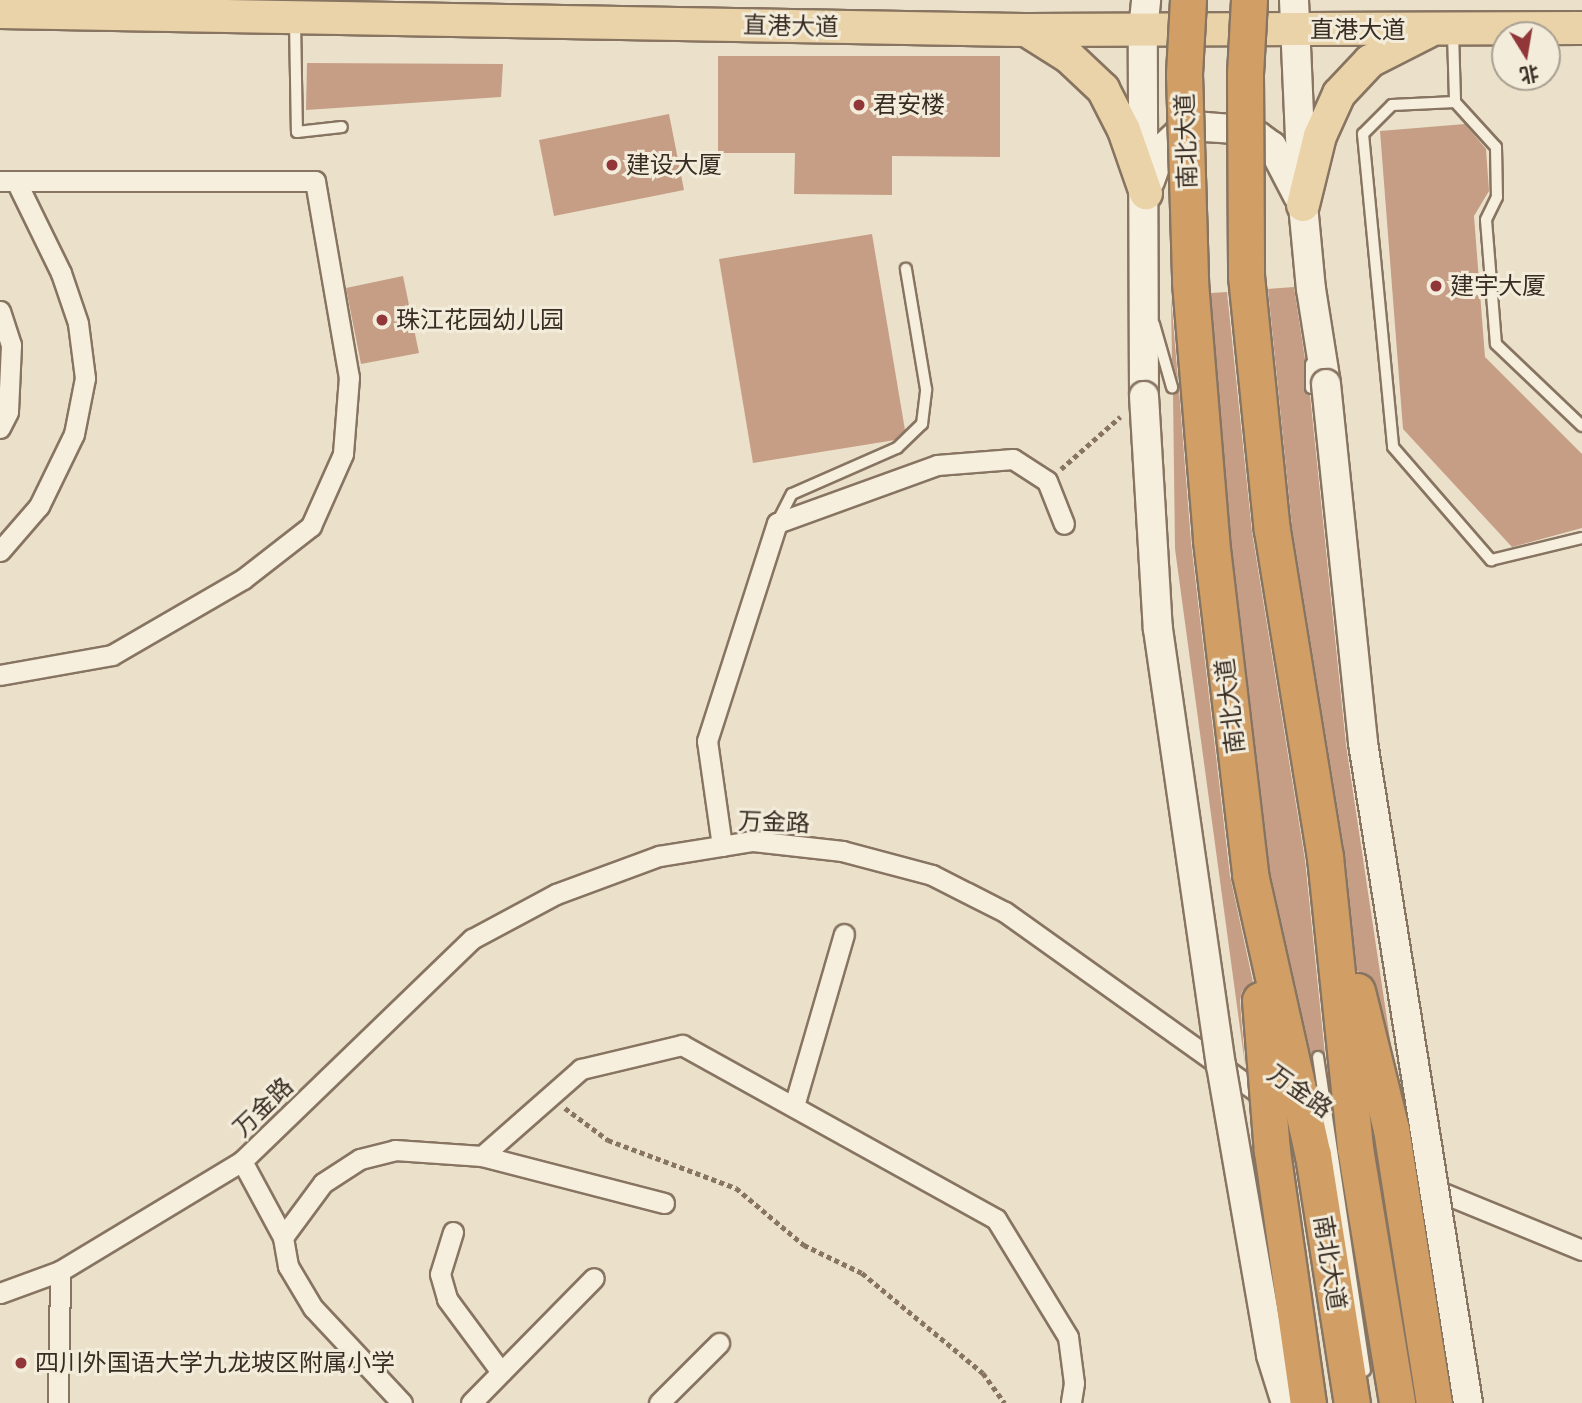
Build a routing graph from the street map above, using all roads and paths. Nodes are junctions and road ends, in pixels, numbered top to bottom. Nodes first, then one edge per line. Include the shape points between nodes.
1 (1188, 0) edge
2 (1249, 0) edge
3 (0, 12) edge
4 (1144, 15) edge
5 (1293, 15) edge
6 (295, 17) junction
7 (1582, 27) edge
8 (1442, 29) junction
9 (1025, 30) junction
10 (1455, 102) junction
11 (342, 127) dead end
12 (8, 181) edge
13 (1146, 193) junction
14 (1303, 205) junction
15 (906, 269) dead end
16 (1144, 290) junction
17 (0, 311) edge
18 (1172, 387) dead end
19 (1144, 396) junction
20 (1582, 426) edge
21 (0, 428) edge
22 (1048, 481) junction
23 (777, 523) junction
24 (1064, 524) dead end
25 (1582, 538) edge
26 (0, 551) edge
27 (0, 675) edge
28 (722, 846) junction
29 (1325, 857) junction
30 (1250, 874) junction
31 (844, 934) dead end
32 (1329, 1055) dead end
33 (1318, 1056) dead end
34 (551, 1097) junction
35 (794, 1106) junction
36 (1343, 1152) junction
37 (481, 1156) junction
38 (242, 1161) junction
39 (664, 1203) dead end
40 (453, 1232) dead end
41 (283, 1237) junction
42 (1582, 1251) edge
43 (60, 1271) junction
44 (594, 1278) dead end
45 (0, 1293) edge
46 (719, 1343) dead end
47 (501, 1372) junction
48 (1359, 1390) edge
49 (58, 1403) edge
50 (402, 1403) edge
51 (471, 1403) edge
52 (659, 1403) edge
53 (1005, 1403) edge
54 (1071, 1403) edge
55 (1286, 1403) edge
56 (1308, 1403) edge
57 (1397, 1403) edge
58 (1434, 1403) edge
59 (1468, 1403) edge

1 - 30 highway, 南北大道, bridge via 1184,74 1189,282 1211,540
2 - 29 highway, 南北大道, bridge via 1246,276 1272,530
3 - 6 main road, 直港大道
4 - 5 main road, 直港大道
4 - 9 main road, 直港大道
4 - 13 main road, 南北大道
5 - 8 main road, 直港大道
5 - 14 main road
6 - 9 main road, 直港大道
6 - 11 lane via 297,132
7 - 8 main road, 直港大道
8 - 10 lane
8 - 14 main road via 1370,61 1339,94 1320,136
9 - 13 main road via 1069,57 1103,89 1124,130
10 - 20 lane via 1496,147 1497,197 1486,220 1496,344
10 - 25 lane via 1392,105 1363,134 1393,447 1491,560
12 - 26 street via 61,273 78,323 85,378 74,434 51,482 39,506
12 - 27 street via 314,181 349,377 342,454 311,526 243,579 112,655
13 - 14 main road via 1161,150 1178,134 1206,127 1258,136 1272,146
13 - 16 main road, 南北大道
14 - 59 main road, bridge via 1318,386 1363,743
15 - 23 lane via 926,389 922,424 897,449 792,494
16 - 18 lane
16 - 19 main road, 南北大道
17 - 21 street via 11,345 8,412
19 - 22 path
19 - 55 main road, 南北大道, bridge via 1158,629 1221,1065 1271,1355
22 - 23 street via 1013,458 937,465
22 - 24 street
23 - 28 street via 707,741
28 - 36 street, 万金路 via 753,841 842,850 932,875 1005,912
28 - 38 street, 万金路 via 659,856 556,894 472,939
29 - 57 highway, 南北大道, bridge via 1355,1148
29 - 58 highway, bridge via 1391,1129
30 - 48 highway, 南北大道, bridge via 1313,1155
30 - 56 highway, bridge via 1272,1151
31 - 35 street
32 - 36 lane
33 - 48 lane, bridge
34 - 35 street via 581,1069 682,1045
34 - 37 street
34 - 53 path via 608,1140 736,1188 804,1245 862,1273 983,1373
35 - 54 street via 996,1219 1068,1338 1074,1383
36 - 42 street, 万金路
37 - 39 street
37 - 41 street via 396,1150 360,1158 323,1183
38 - 41 street
38 - 43 street, 万金路
40 - 47 street via 440,1274 447,1299
41 - 50 street via 288,1266 313,1308
43 - 45 street, 万金路
43 - 49 street
44 - 47 street
46 - 52 street
47 - 51 street

